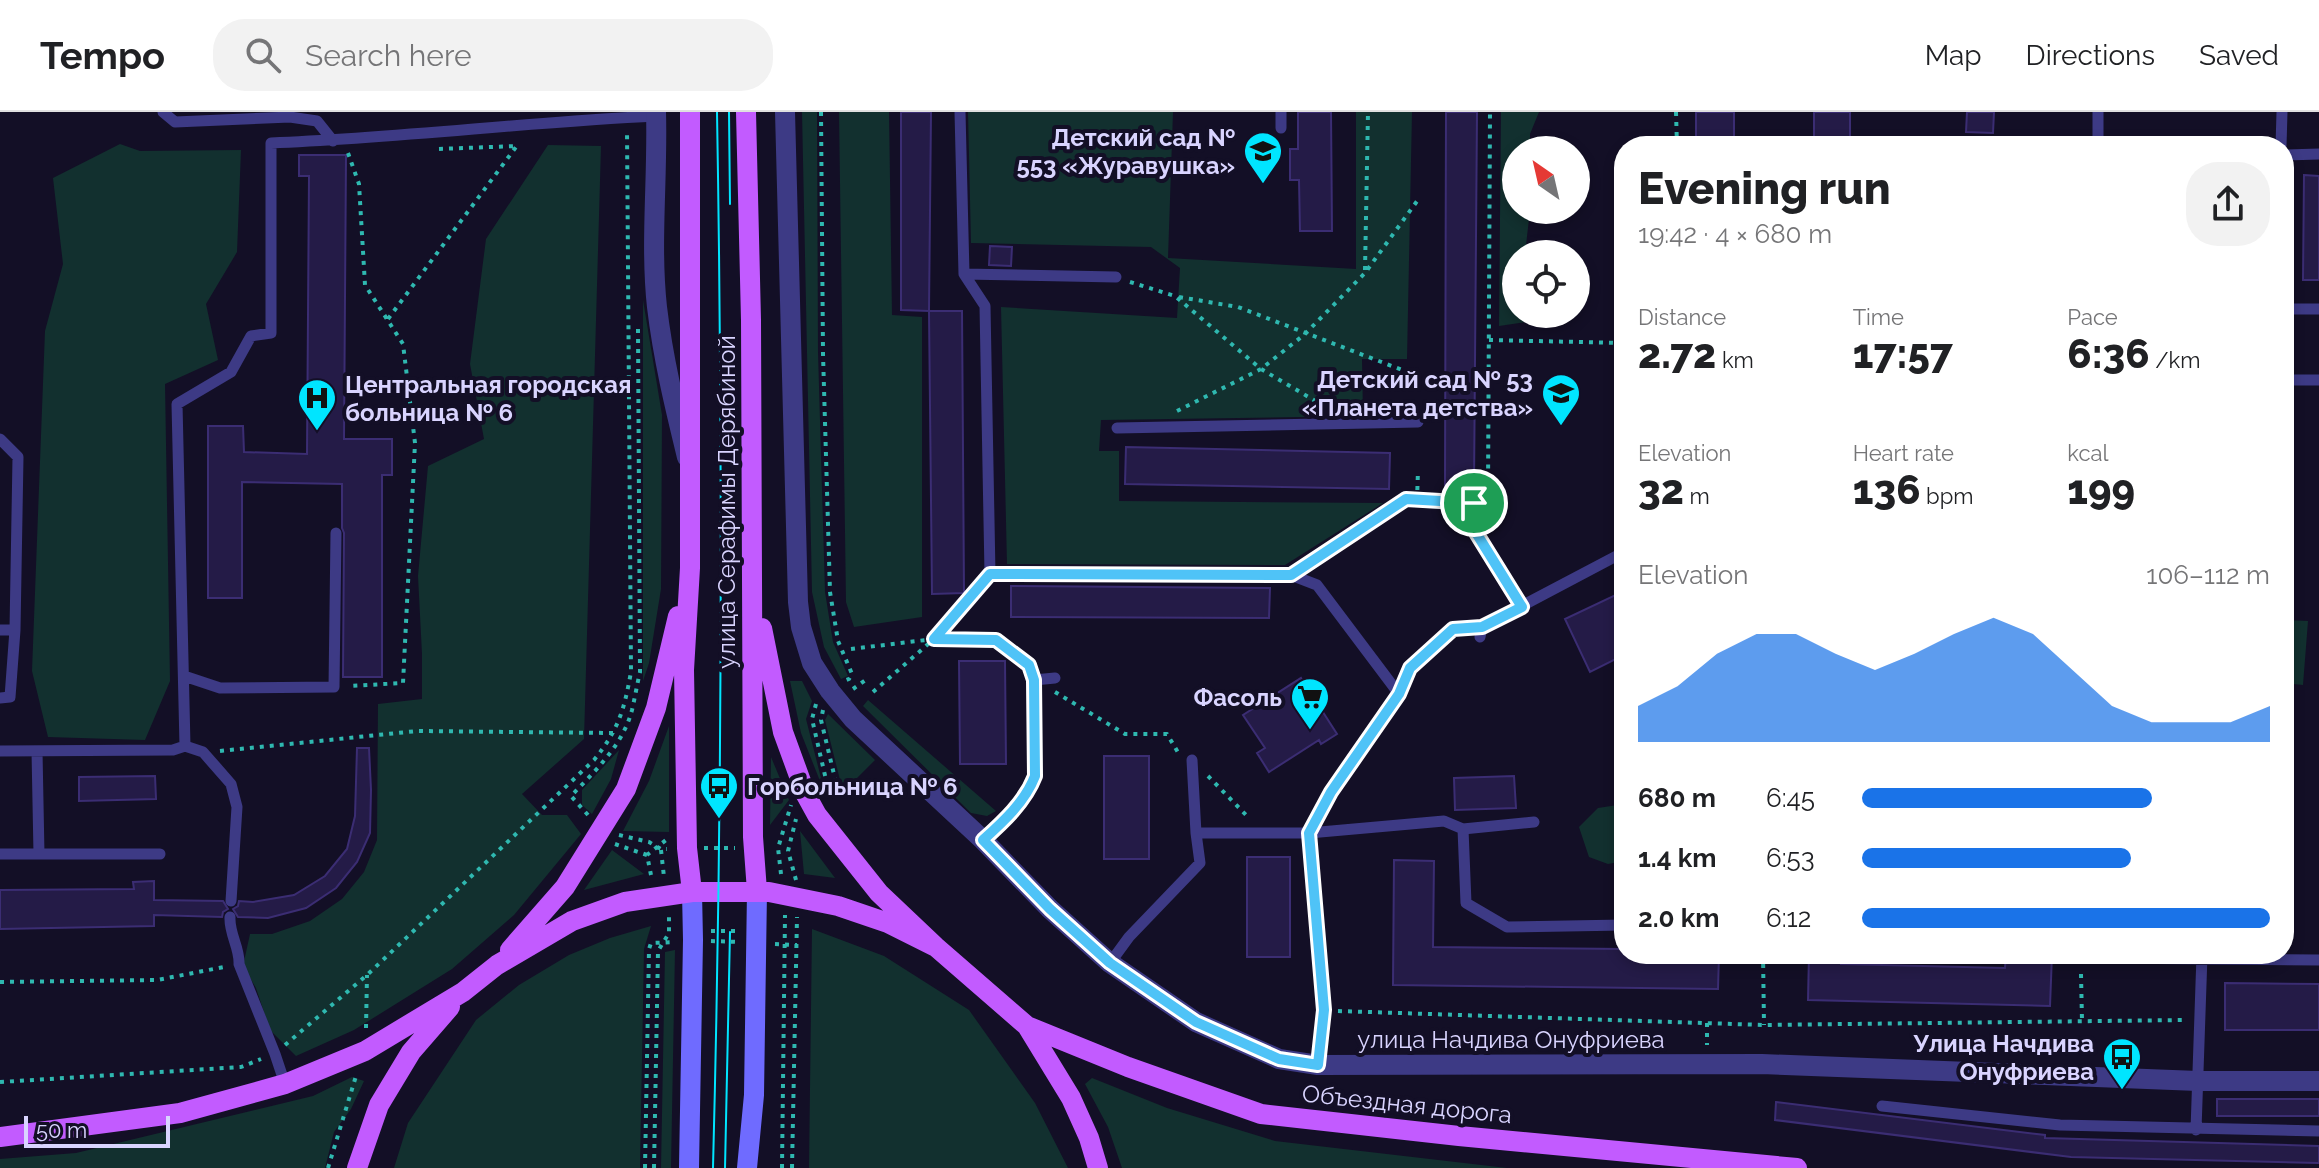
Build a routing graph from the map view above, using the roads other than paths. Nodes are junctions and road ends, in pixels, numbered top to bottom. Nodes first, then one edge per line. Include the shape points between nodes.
1 (163, 112) edge
2 (690, 112) edge
3 (746, 112) edge
4 (785, 112) edge
5 (960, 112) edge
6 (1281, 112) edge
7 (2098, 112) edge
8 (2282, 112) edge
9 (290, 114) edge
10 (656, 114) edge
11 (1281, 128) dead end
12 (2098, 136) edge
13 (2281, 136) edge
14 (333, 141) junction
15 (2319, 154) edge
16 (2294, 155) edge
17 (964, 274) junction
18 (1116, 277) road end
19 (2294, 309) edge
20 (2319, 309) edge
21 (2294, 380) edge
22 (2319, 380) edge
23 (1418, 422) dead end
24 (1117, 428) dead end
25 (0, 439) edge
26 (691, 476) junction
27 (336, 533) dead end
28 (1614, 557) edge
29 (690, 568) junction
30 (752, 573) junction
31 (0, 630) edge
32 (15, 630) junction
33 (184, 676) junction
34 (1055, 678) dead end
35 (1399, 694) junction
36 (0, 698) edge
37 (185, 746) junction
38 (0, 751) edge
39 (37, 751) junction
40 (1192, 760) road end
41 (1534, 822) dead end
42 (1463, 829) junction
43 (1196, 833) junction
44 (1309, 833) junction
45 (983, 840) junction
46 (0, 854) edge
47 (39, 854) junction
48 (160, 854) dead end
49 (757, 891) junction
50 (692, 892) junction
51 (231, 901) dead end
52 (230, 917) dead end
53 (1614, 925) edge
54 (936, 947) junction
55 (2294, 959) edge
56 (2319, 960) edge
57 (1110, 963) junction
58 (2202, 964) edge
59 (497, 965) junction
60 (463, 992) junction
61 (1027, 1026) junction
62 (1318, 1065) junction
63 (2198, 1081) junction
64 (2319, 1081) edge
65 (285, 1084) junction
66 (1882, 1106) dead end
67 (2196, 1130) junction
68 (2319, 1131) edge
69 (0, 1137) edge
70 (1745, 1165) edge
71 (357, 1168) edge
72 (689, 1168) edge
73 (747, 1168) edge
74 (1098, 1168) edge
75 (1797, 1168) edge

1 - 9 lane via 175,122
2 - 26 main road, улица Серафимы Дерябиной
3 - 30 main road, улица Серафимы Дерябиной
4 - 45 street, улица Начдива Онуфриева via 801,627 812,663 853,719
5 - 17 lane
6 - 11 lane
7 - 12 lane
8 - 13 lane
9 - 14 lane via 317,121
10 - 14 lane
10 - 26 street, улица Серафимы Дерябиной via 657,306
14 - 33 lane via 271,143 271,333 251,336 231,372 177,404
15 - 16 lane
17 - 18 lane
17 - 35 lane via 985,306 990,574 1291,575 1317,585
19 - 20 lane
21 - 22 lane
23 - 24 lane
25 - 32 lane via 18,457
26 - 29 main road, улица Серафимы Дерябиной
27 - 33 lane via 334,687 220,688
28 - 35 lane via 1481,632 1453,629 1410,668
29 - 50 main road, улица Серафимы Дерябиной via 684,670
29 - 59 main road via 656,708 626,789 565,887
30 - 49 main road, улица Серафимы Дерябиной
30 - 54 main road via 783,732 806,795 829,833 879,893
31 - 32 lane
32 - 36 lane via 10,697
33 - 37 lane
34 - 45 lane via 1034,680 1031,788
35 - 44 lane
37 - 39 lane
37 - 51 lane via 203,752 231,784 237,807
38 - 39 lane
39 - 47 lane
40 - 43 lane
41 - 42 lane
42 - 44 lane via 1444,821
42 - 53 lane via 1466,903 1507,927
43 - 44 lane
43 - 57 lane via 1200,863
44 - 62 lane via 1324,1010
45 - 57 street, улица Начдива Онуфриева
46 - 47 lane
47 - 48 lane
49 - 50 main road
49 - 54 main road via 838,906
49 - 73 main road via 754,1095
50 - 59 main road via 625,902 572,921
50 - 72 main road
52 - 65 lane via 239,964
54 - 61 main road
55 - 56 lane
57 - 62 street, улица Начдива Онуфриева via 1196,1022 1279,1059
58 - 63 lane
59 - 60 main road
60 - 65 main road via 365,1051
60 - 71 main road via 403,1065 379,1105
61 - 70 main road, Объездная дорога via 1261,1114
61 - 74 main road via 1071,1098
62 - 63 street, улица Начдива Онуфриева via 1762,1064
63 - 64 street, улица Начдива Онуфриева
63 - 67 lane
65 - 69 main road via 180,1113
66 - 67 lane via 2060,1125
67 - 68 lane
70 - 75 main road, Объездная дорога

